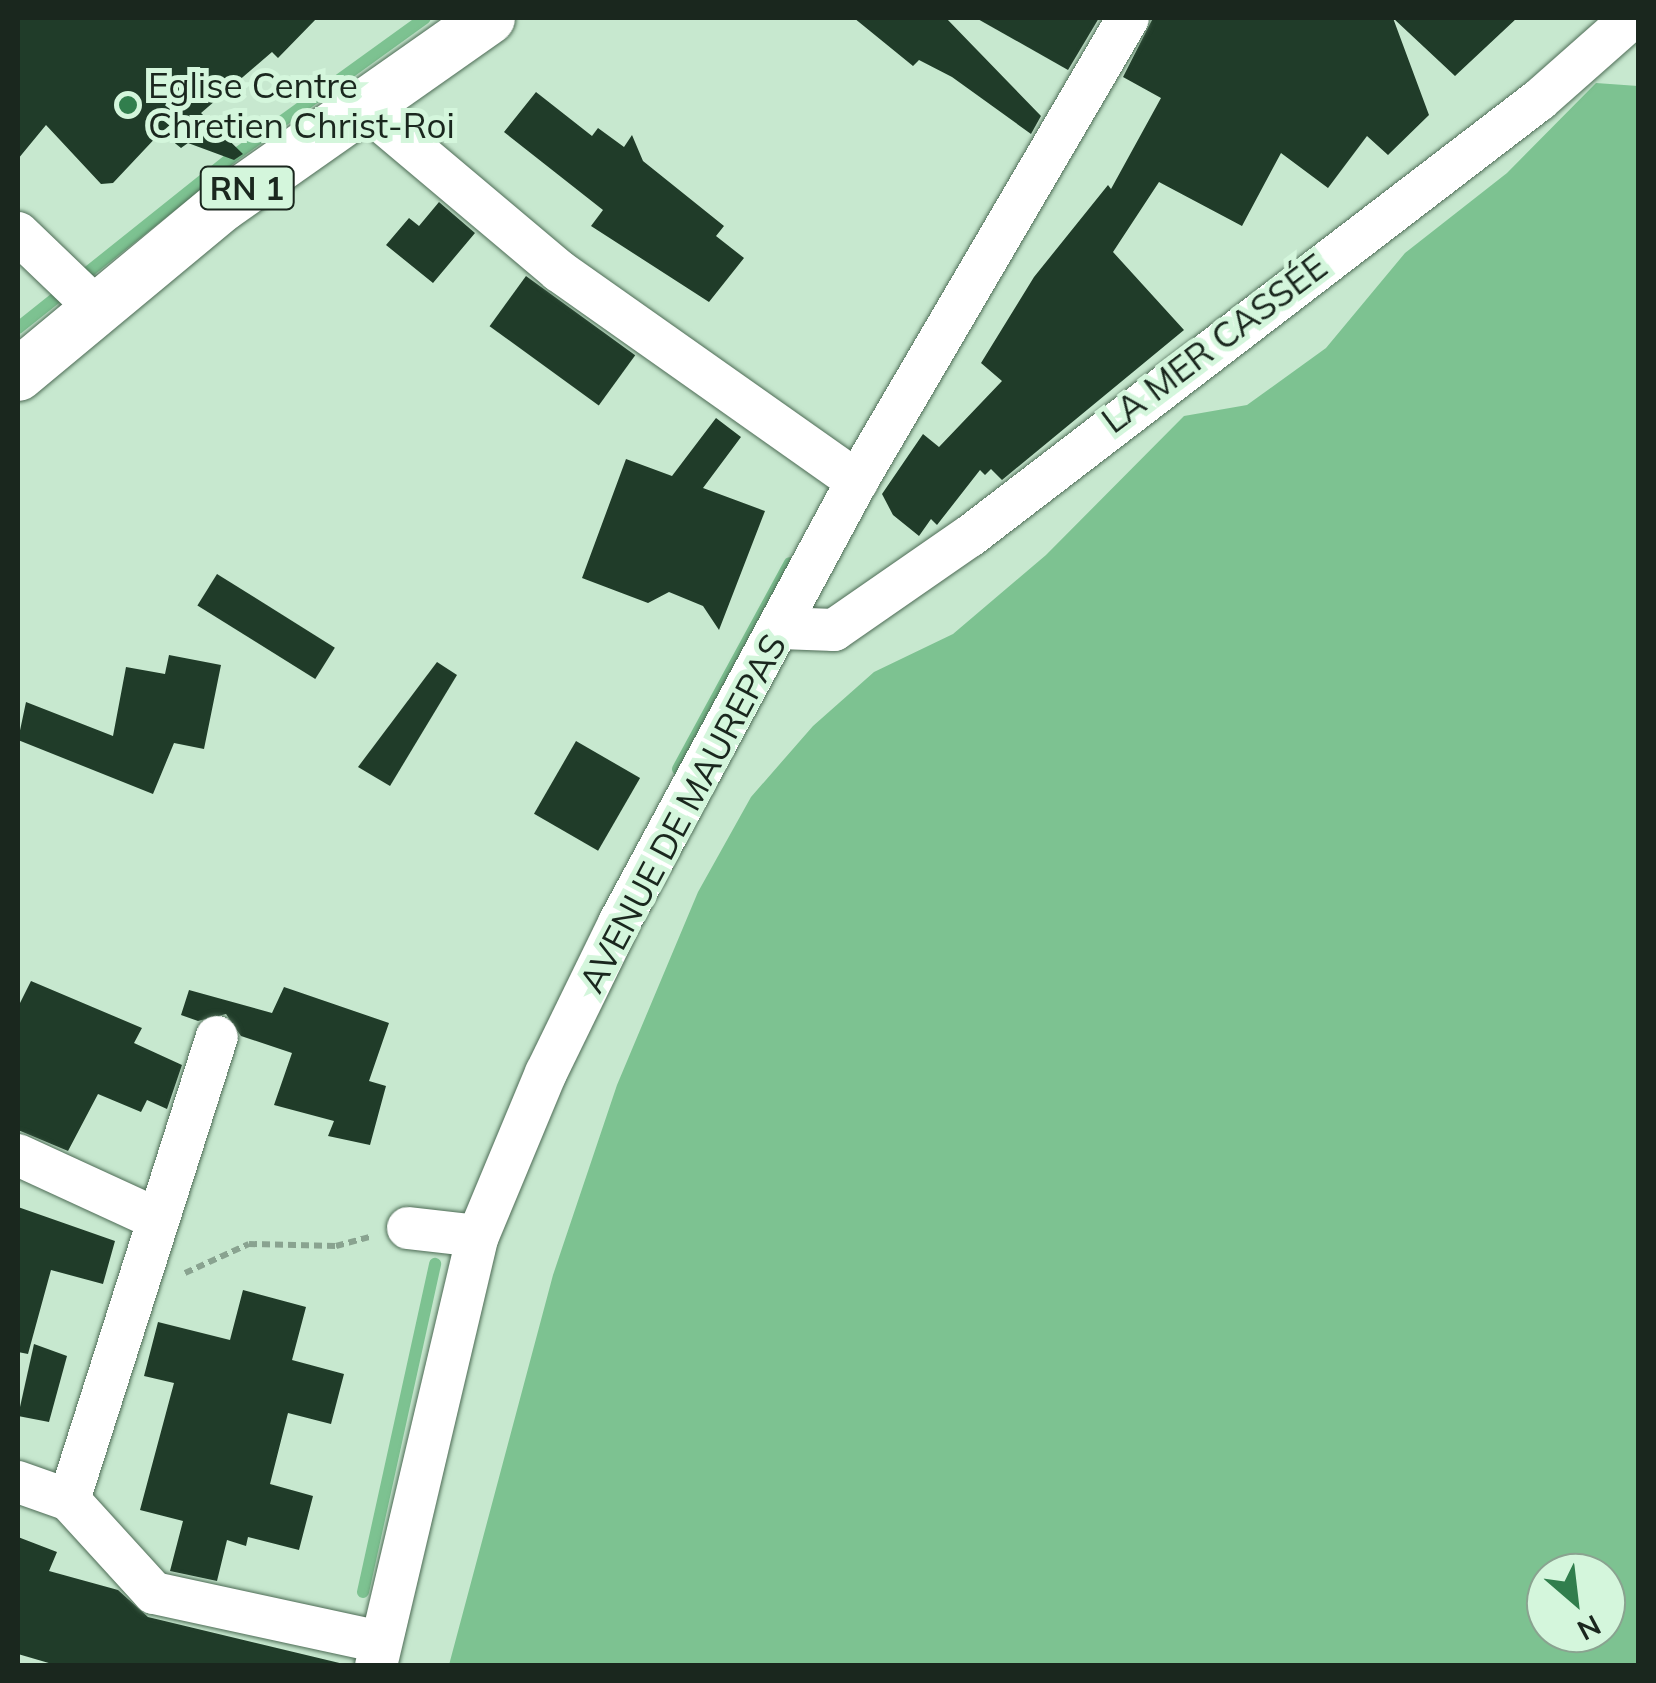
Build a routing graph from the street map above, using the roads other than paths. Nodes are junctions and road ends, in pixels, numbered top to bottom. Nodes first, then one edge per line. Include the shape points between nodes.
1 (490, 18) edge
2 (1128, 18) edge
3 (1632, 18) edge
4 (362, 105) junction
5 (18, 233) edge
6 (78, 291) junction
7 (18, 375) edge
8 (839, 471) junction
9 (781, 628) junction
10 (217, 1037) dead end
11 (18, 1155) edge
12 (155, 1218) junction
13 (408, 1228) road end
14 (478, 1236) junction
15 (18, 1482) edge
16 (69, 1500) junction
17 (378, 1654) edge

1 - 4 main road, RN 1
2 - 8 street, AVENUE DE MAUREPAS
3 - 9 street, LA MER CASSÉE via 1539,100 970,536 834,630
4 - 6 main road, RN 1
4 - 8 street via 559,271
5 - 6 street
6 - 7 main road, RN 1
8 - 9 street, AVENUE DE MAUREPAS
9 - 14 street, AVENUE DE MAUREPAS via 619,923
10 - 12 street
11 - 12 street
12 - 16 street
13 - 14 street
14 - 17 street, AVENUE DE MAUREPAS
15 - 16 street
16 - 17 street via 154,1593

